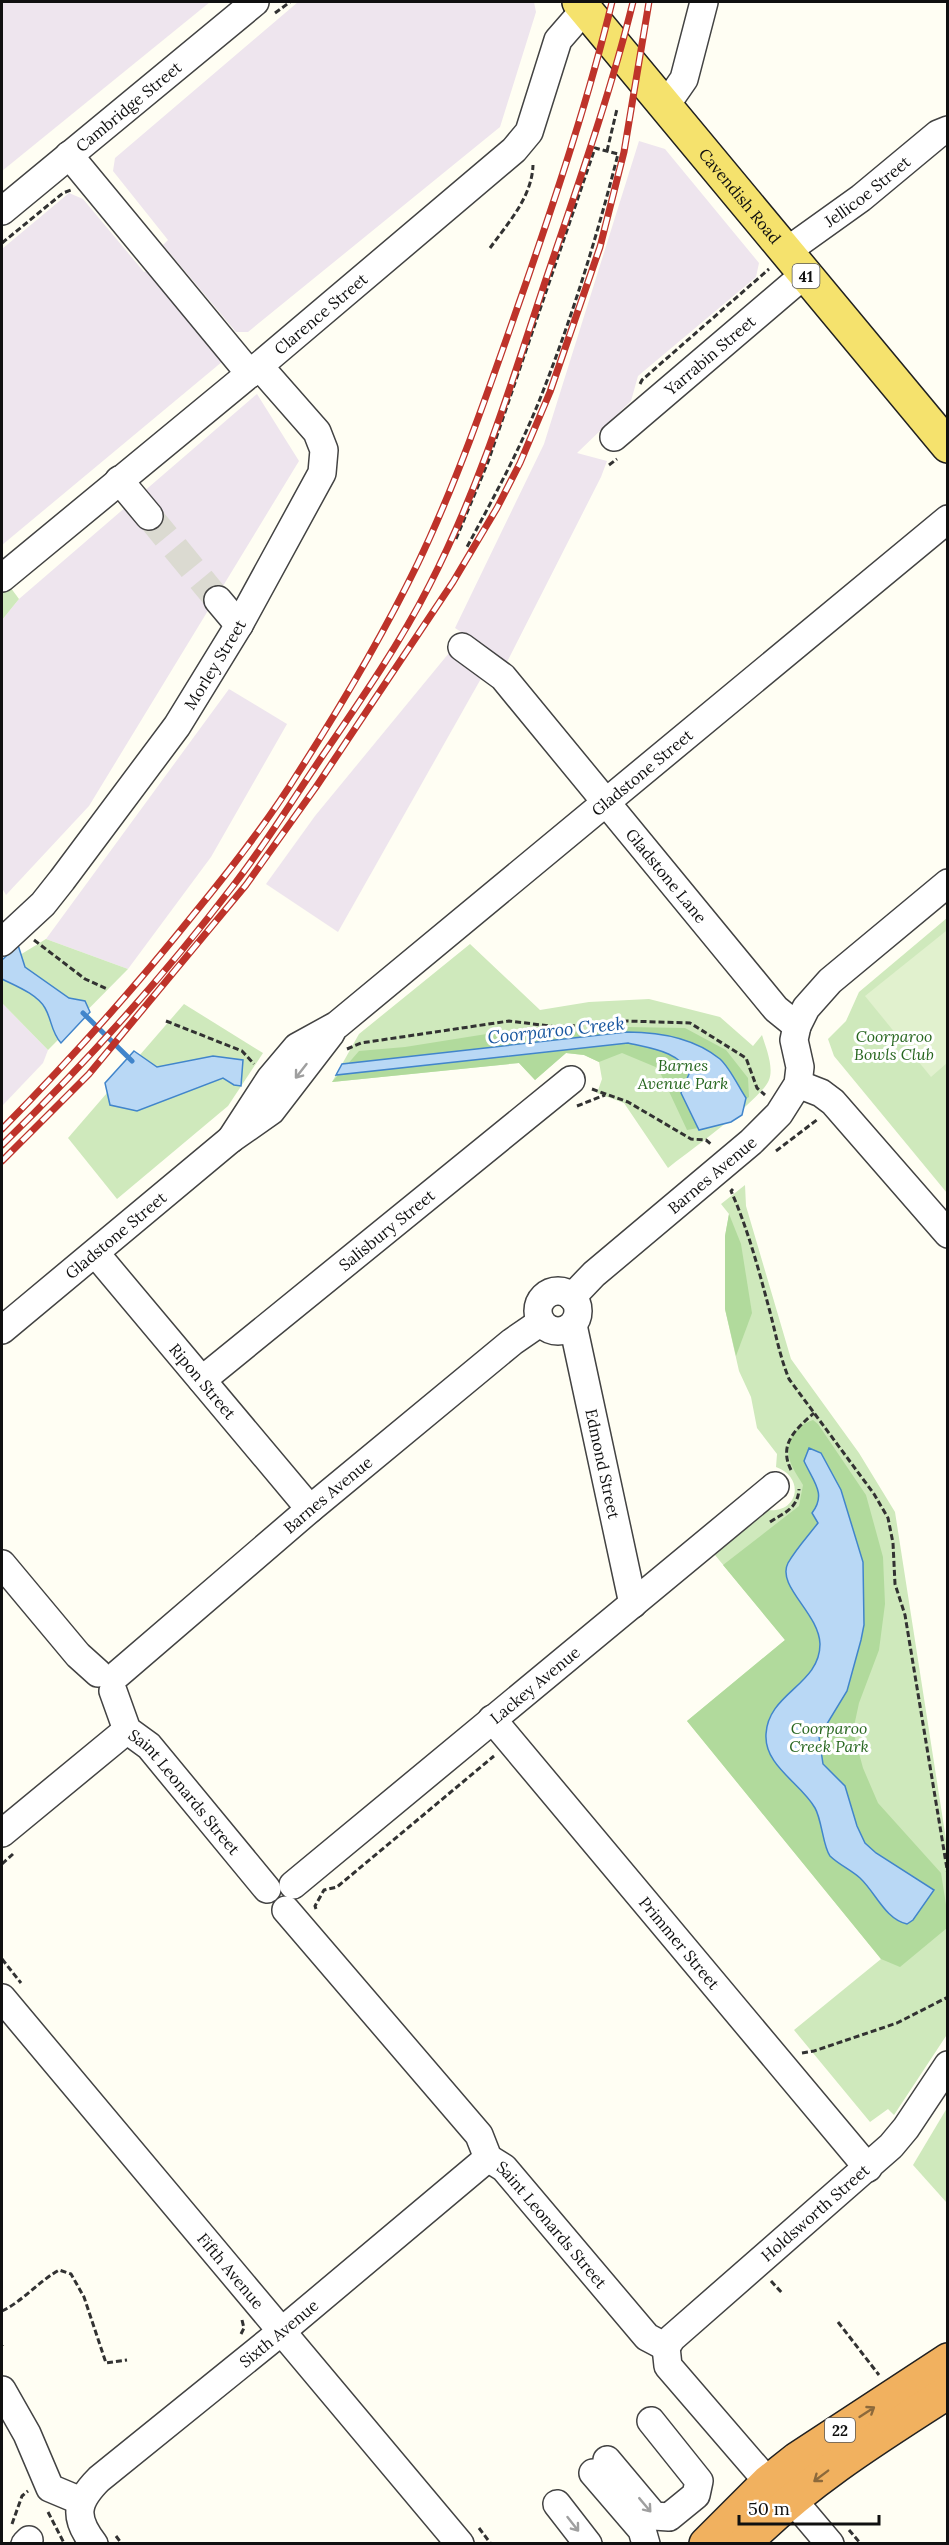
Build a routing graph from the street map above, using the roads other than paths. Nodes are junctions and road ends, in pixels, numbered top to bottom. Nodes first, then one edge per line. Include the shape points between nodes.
1 (255, 2) edge
2 (704, 2) edge
3 (582, 5) edge
4 (666, 105) junction
5 (948, 130) edge
6 (69, 155) junction
7 (2, 211) edge
8 (787, 265) junction
9 (255, 370) junction
10 (614, 437) dead end
11 (948, 446) edge
12 (119, 480) junction
13 (149, 516) tunnel mouth
14 (948, 519) edge
15 (2, 578) edge
16 (218, 600) tunnel mouth
17 (239, 625) junction
18 (462, 647) dead end
19 (606, 803) junction
20 (948, 883) edge
21 (10, 934) edge
22 (337, 1025) junction
23 (797, 1026) junction
24 (798, 1083) junction
25 (582, 1084) road end
26 (231, 1140) junction
27 (948, 1234) edge
28 (96, 1254) junction
29 (572, 1297) junction
30 (541, 1322) junction
31 (573, 1325) junction
32 (2, 1330) edge
33 (202, 1380) junction
34 (775, 1486) dead end
35 (310, 1509) junction
36 (2, 1564) edge
37 (633, 1604) junction
38 (110, 1679) junction
39 (492, 1719) junction
40 (128, 1730) junction
41 (10, 1841) edge
42 (282, 1894) junction
43 (12, 1991) edge
44 (948, 2065) edge
45 (488, 2158) junction
46 (868, 2168) junction
47 (282, 2331) junction
48 (666, 2347) junction
49 (948, 2360) edge
50 (2, 2390) edge
51 (948, 2392) edge
52 (651, 2421) dead end
53 (780, 2491) junction
54 (557, 2504) dead end
55 (80, 2508) junction
56 (468, 2535) edge
57 (105, 2539) edge
58 (746, 2542) edge
59 (588, 2544) edge
60 (646, 2544) edge
61 (706, 2544) edge
62 (830, 2544) edge

1 - 6 street, Cambridge Street
2 - 4 street via 684,79
3 - 4 main road, Cavendish Road / 41
3 - 9 street, Clarence Street via 555,47 524,141
4 - 8 main road, Cavendish Road / 41
5 - 8 street, Jellicoe Street via 861,198
6 - 7 street, Cambridge Street
6 - 9 street, Morley Street
8 - 10 street, Yarrabin Street
8 - 11 main road, Cavendish Road / 41
9 - 12 street, Clarence Street
9 - 17 street, Morley Street via 317,432 324,450 324,466
12 - 13 street
12 - 15 street, Clarence Street
14 - 19 street, Gladstone Street
16 - 17 street
17 - 21 street, Morley Street via 177,726 43,904
18 - 19 street, Gladstone Lane via 503,677
19 - 22 street, Gladstone Street
19 - 23 street, Gladstone Lane via 782,1016
20 - 23 street via 830,981 806,1008
22 -> 26 street, Gladstone Street via 271,1111
22 - 26 street, Gladstone Street via 297,1047 270,1079
23 - 24 street via 794,1040 800,1066
24 - 27 street via 821,1093 852,1122
24 - 29 street, Barnes Avenue via 779,1114 751,1142
25 - 33 street, Salisbury Street
26 - 28 street, Gladstone Street
28 - 32 street, Gladstone Street
28 - 33 street, Ripon Street
29 - 30 street via 554,1292 543,1298 538,1310
29 - 31 street via 578,1308
30 - 31 street via 556,1332
30 - 35 street, Barnes Avenue
31 - 37 street, Edmond Street
33 - 35 street, Ripon Street
34 - 37 street, Lackey Avenue
35 - 38 street, Barnes Avenue
36 - 38 street, Saint Leonards Street via 78,1655
37 - 39 street, Lackey Avenue
38 - 40 street, Saint Leonards Street
39 - 42 street, Lackey Avenue
39 - 46 street, Primmer Street
40 - 41 street
40 - 42 street, Saint Leonards Street via 149,1746
42 - 45 street, Saint Leonards Street via 478,2135
43 - 47 street, Fifth Avenue
44 - 46 street, Holdsworth Street via 906,2128
45 - 47 street, Sixth Avenue
45 - 48 street, Saint Leonards Street via 504,2168 647,2337
46 - 48 street, Holdsworth Street
47 - 55 street, Sixth Avenue via 99,2479 88,2490
47 - 56 street, Fifth Avenue
48 - 53 street via 668,2366
53 -> 49 highway, 22 via 824,2440
50 - 55 street via 27,2434 50,2488
51 -> 53 highway, 22 via 852,2454
60 -> 52 street via 642,2530 600,2467 654,2516 669,2517 696,2495 699,2481
53 - 58 highway, 22
53 - 61 highway, 22
53 - 62 street
54 -> 59 street
55 - 57 street via 82,2529

